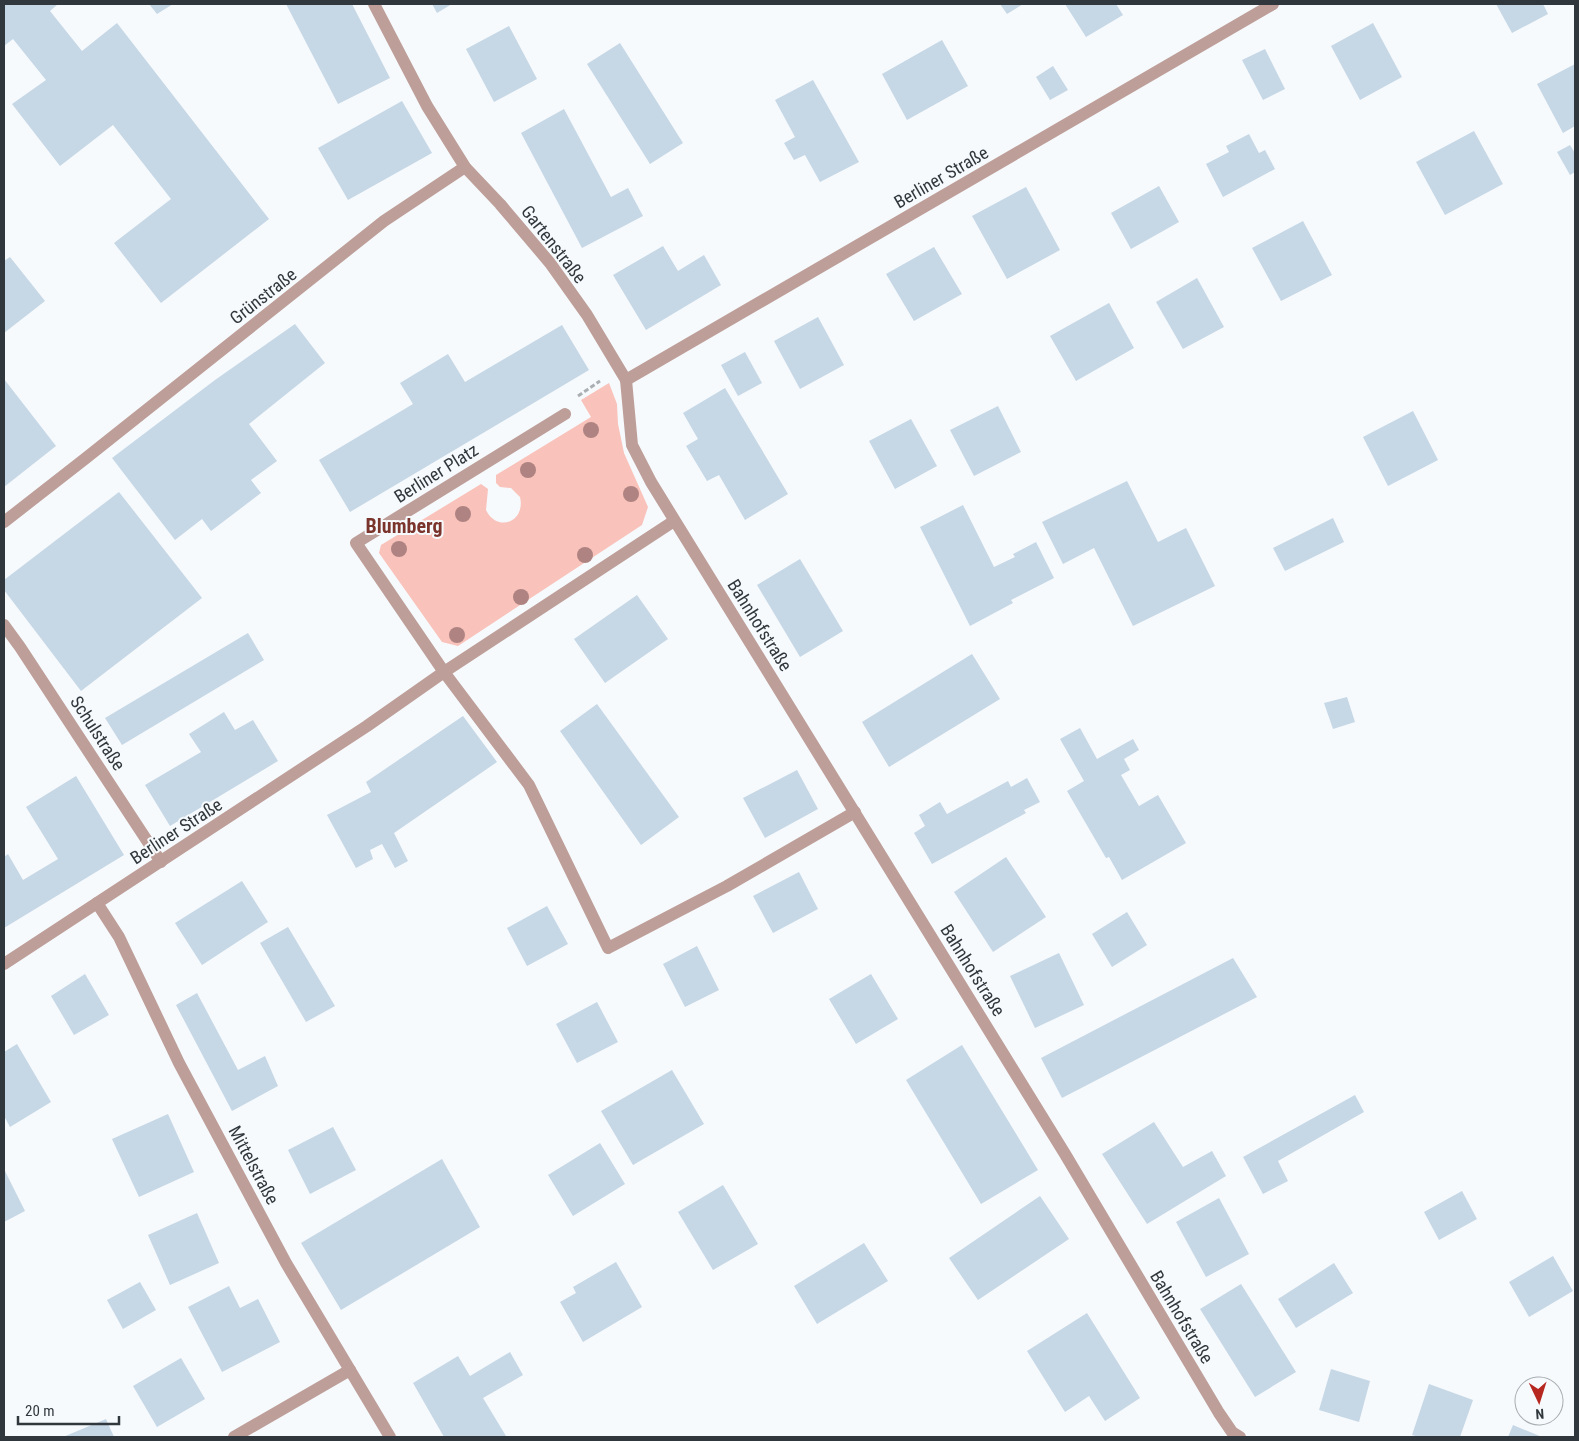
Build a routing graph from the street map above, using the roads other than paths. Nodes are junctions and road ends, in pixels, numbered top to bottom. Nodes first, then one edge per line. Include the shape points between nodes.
1 (374, 4) edge
2 (1273, 4) edge
3 (465, 167) junction
4 (626, 380) junction
5 (564, 414) road end
6 (674, 521) junction
7 (4, 522) edge
8 (4, 625) edge
9 (444, 672) junction
10 (855, 812) junction
11 (161, 862) junction
12 (97, 903) junction
13 (4, 964) edge
14 (350, 1370) junction
15 (1232, 1436) edge
16 (234, 1437) edge
17 (390, 1437) edge

1 - 3 street, Gartenstraße via 427,106
2 - 4 street, Berliner Straße
3 - 4 street, Gartenstraße via 550,263
3 - 7 street, Grünstraße via 384,221
4 - 6 street, Gartenstraße via 632,445
5 - 9 street, Berliner Platz via 356,543
6 - 9 street
6 - 10 street, Bahnhofstraße
8 - 11 street, Schulstraße
9 - 10 street via 529,785 608,948 728,886
9 - 11 street, Berliner Straße
10 - 15 street, Bahnhofstraße via 1065,1154
11 - 12 street, Berliner Straße
12 - 13 street, Berliner Straße
12 - 14 street, Mittelstraße via 118,937 180,1063 286,1263
14 - 16 street
14 - 17 street, Mittelstraße

